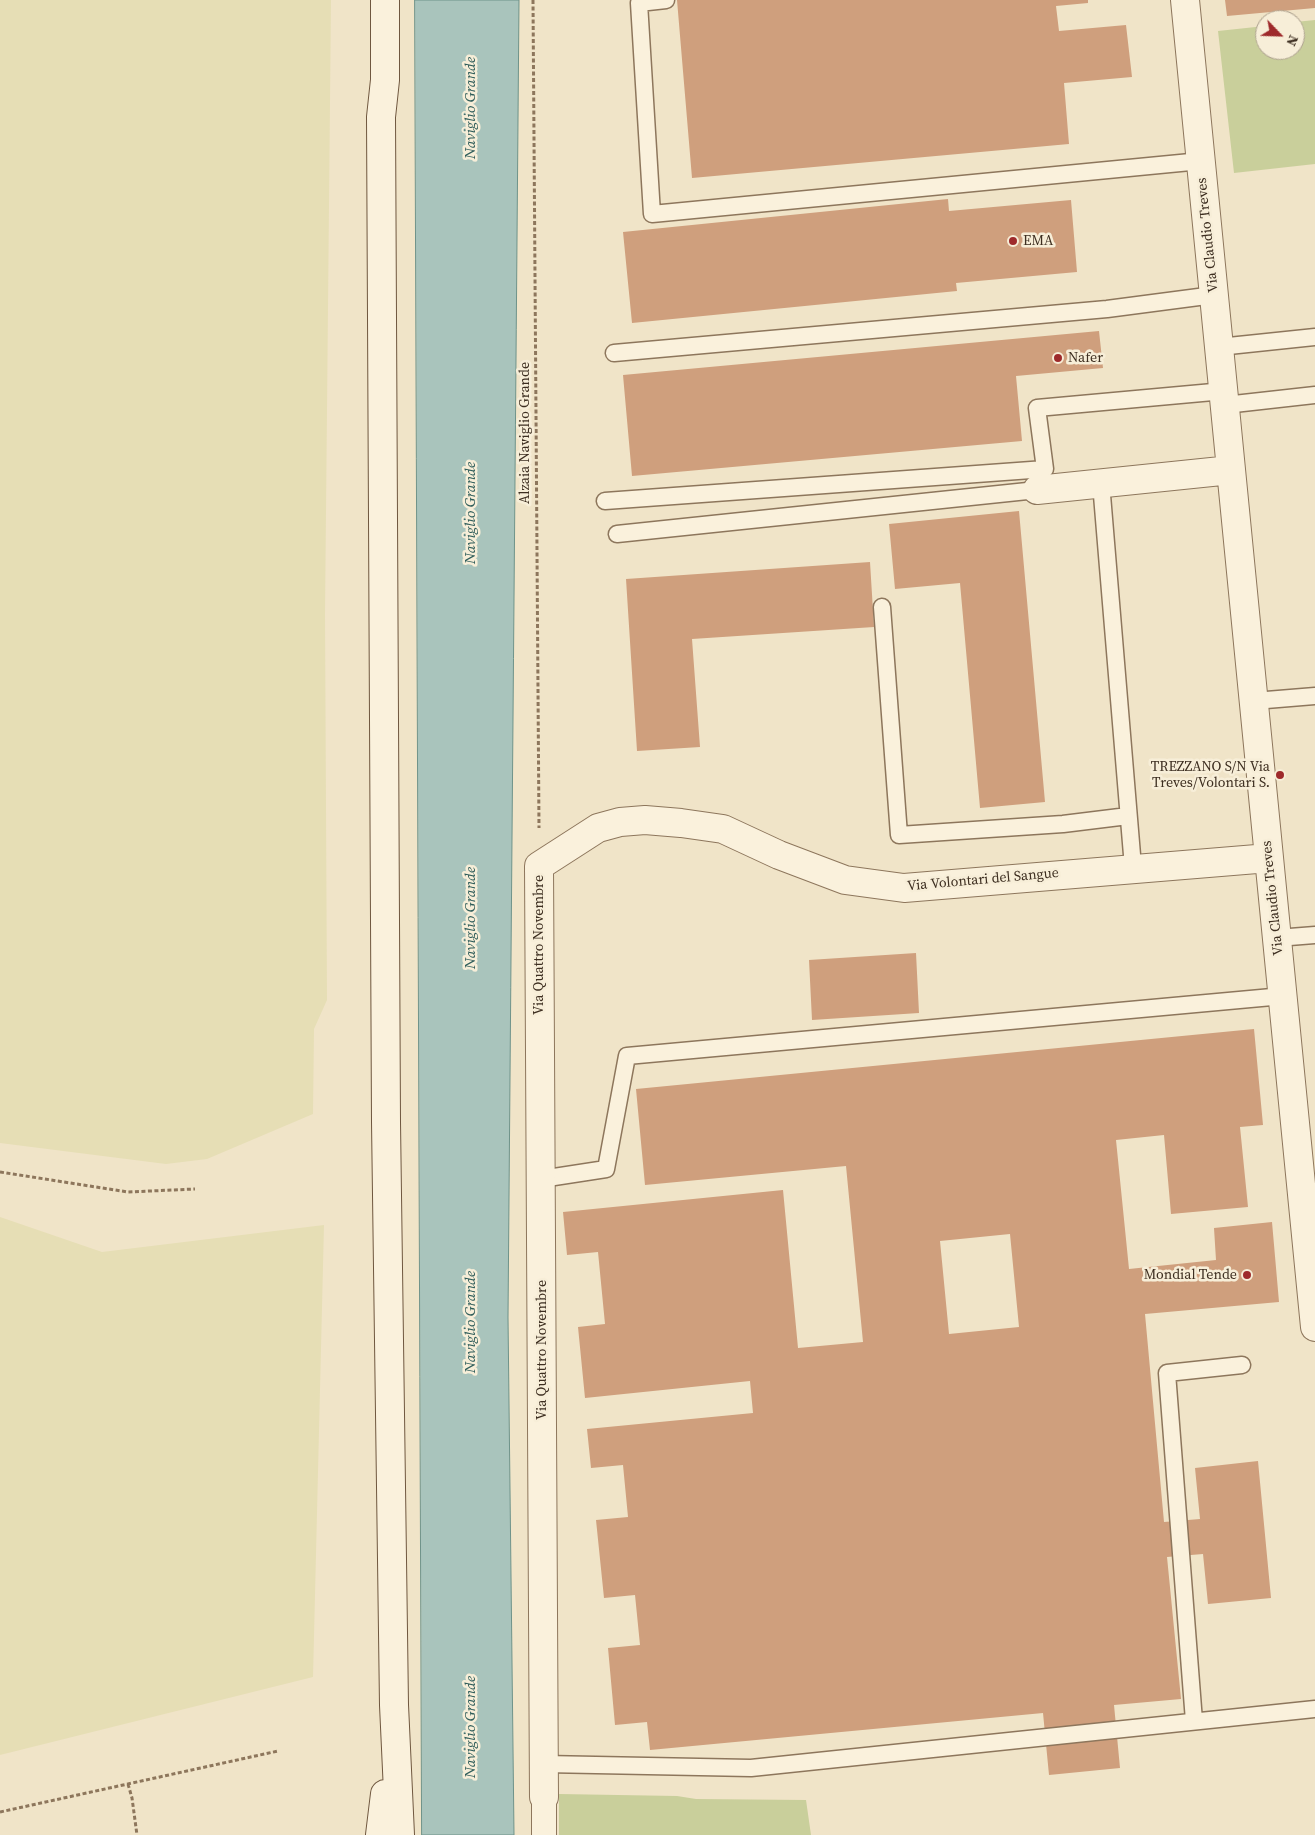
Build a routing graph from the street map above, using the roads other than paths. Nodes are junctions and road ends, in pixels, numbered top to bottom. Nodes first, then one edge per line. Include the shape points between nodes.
1 (385, 0) edge
2 (666, 0) edge
3 (1185, 0) edge
4 (1201, 161) junction
5 (1214, 295) junction
6 (1315, 337) edge
7 (1219, 347) junction
8 (614, 353) dead end
9 (1315, 395) edge
10 (1224, 398) junction
11 (1231, 470) junction
12 (1102, 483) junction
13 (1037, 490) joint
14 (604, 501) dead end
15 (617, 534) dead end
16 (882, 607) dead end
17 (1315, 696) edge
18 (1254, 701) junction
19 (1128, 816) junction
20 (1269, 858) junction
21 (539, 866) joint
22 (1132, 868) junction
23 (1315, 935) edge
24 (1277, 938) junction
25 (1282, 996) junction
26 (541, 1179) junction
27 (1315, 1327) edge
28 (1242, 1365) dead end
29 (394, 1705) junction
30 (1315, 1709) edge
31 (1194, 1721) junction
32 (544, 1764) junction
33 (544, 1797) joint
34 (380, 1835) edge
35 (400, 1835) edge
36 (544, 1835) edge

1 - 29 street via 381,137 386,1112
2 - 4 lane via 639,3 652,214
3 - 4 street, Via Claudio Treves
4 - 5 street, Via Claudio Treves
5 - 7 street, Via Claudio Treves
5 - 8 lane via 1106,309
6 - 7 lane
7 - 10 street, Via Claudio Treves
9 - 10 lane
10 - 11 street, Via Claudio Treves
10 - 14 lane via 1037,408 1045,469
11 - 12 street
11 - 18 street, Via Claudio Treves
12 - 13 street
12 - 19 lane
13 - 15 lane
16 - 19 lane via 899,835 1063,824
17 - 18 lane
18 - 20 street, Via Claudio Treves
19 - 22 lane
20 - 22 street, Via Volontari del Sangue
20 - 24 street, Via Claudio Treves
21 - 22 street, Via Volontari del Sangue via 598,828 645,820 723,829 845,880 904,888
21 - 26 street, Via Quattro Novembre
23 - 24 lane
24 - 25 street, Via Claudio Treves
25 - 26 lane via 627,1056 606,1170
25 - 27 street, Via Claudio Treves
26 - 32 street, Via Quattro Novembre
28 - 31 lane via 1167,1373
29 - 34 street
29 - 35 street
30 - 31 lane
31 - 32 lane via 750,1768
32 - 33 street, Via Quattro Novembre
33 - 36 street, Via Quattro Novembre

